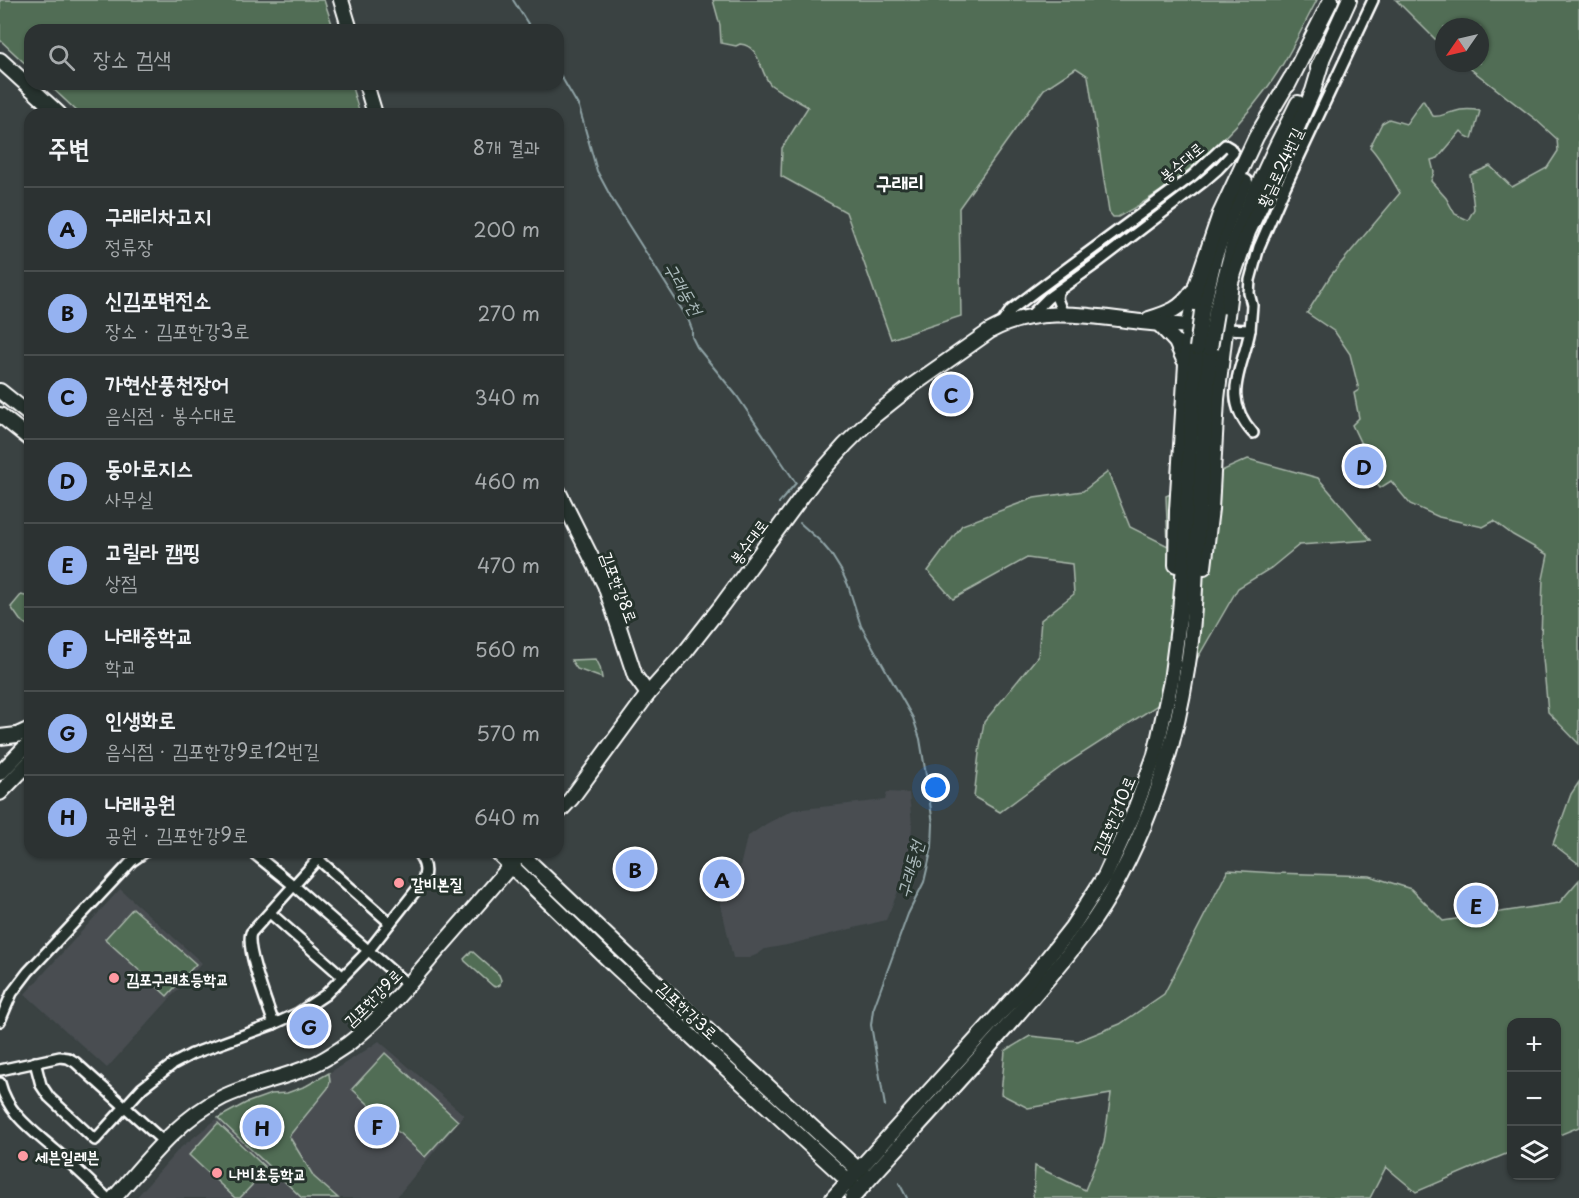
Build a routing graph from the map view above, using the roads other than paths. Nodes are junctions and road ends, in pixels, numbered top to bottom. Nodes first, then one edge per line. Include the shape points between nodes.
1 (341, 0) edge
2 (1331, 0) edge
3 (1349, 0) edge
4 (1373, 0) edge
5 (348, 24) edge
6 (0, 60) edge
7 (1322, 61) junction
8 (1291, 78) junction
9 (24, 82) edge
10 (32, 90) edge
11 (368, 90) edge
12 (52, 108) edge
13 (373, 108) edge
14 (1196, 285) junction
15 (1035, 291) junction
16 (1058, 291) junction
17 (1209, 311) junction
18 (1063, 314) junction
19 (1029, 317) junction
20 (1141, 322) junction
21 (1158, 323) junction
22 (1000, 325) junction
23 (1189, 326) junction
24 (1224, 329) junction
25 (1250, 330) junction
26 (1186, 364) junction
27 (0, 391) edge
28 (24, 410) edge
29 (0, 415) edge
30 (1253, 433) dead end
31 (24, 434) edge
32 (564, 504) edge
33 (1187, 613) junction
34 (648, 694) junction
35 (24, 732) edge
36 (0, 737) edge
37 (24, 749) edge
38 (24, 764) edge
39 (5, 771) edge
40 (0, 793) edge
41 (564, 807) edge
42 (136, 858) edge
43 (259, 858) edge
44 (318, 858) edge
45 (324, 858) edge
46 (420, 858) edge
47 (503, 858) edge
48 (517, 858) edge
49 (526, 858) edge
50 (511, 866) junction
51 (293, 885) junction
52 (270, 913) junction
53 (390, 923) junction
54 (369, 950) junction
55 (343, 977) junction
56 (408, 985) junction
57 (0, 1021) edge
58 (274, 1023) junction
59 (35, 1062) junction
60 (0, 1070) edge
61 (0, 1083) edge
62 (125, 1106) junction
63 (164, 1142) junction
64 (864, 1175) junction
65 (853, 1190) edge
66 (107, 1198) edge
67 (114, 1198) edge
68 (833, 1198) edge

1 - 5 street
2 - 8 street
3 - 7 street
4 - 25 street, 황금로24번길 via 1259,247 1250,280
6 - 9 street
7 - 17 street via 1245,214
7 - 24 street via 1294,135 1248,232 1231,282
8 - 14 street via 1256,137 1220,214
8 - 17 street via 1228,219 1215,256
10 - 12 street
11 - 13 street
14 - 20 street via 1180,307
14 - 23 street
15 - 16 street, 봉수대로 via 1192,176 1225,145 1230,148 1233,153 1203,182
15 - 19 street
15 - 22 street, 봉수대로 via 1011,310
16 - 18 street
16 - 19 street, 봉수대로
17 - 33 street, 김포한강10로, bridge via 1190,450
18 - 19 street, 봉수대로
18 - 20 street, 봉수대로
19 - 22 street, 봉수대로
20 - 21 street, 봉수대로
21 - 23 street, 봉수대로
21 - 26 street via 1176,342
22 - 34 street, 봉수대로 via 913,385 857,431 814,480 686,651
23 - 24 street, 봉수대로
23 - 26 street
24 - 25 street
24 - 33 street via 1207,551
25 - 30 street, 황금로24번길 via 1236,396 1239,414
26 - 33 street via 1176,566
27 - 28 street
29 - 31 street
32 - 34 street, 김포한강8로 via 605,585 635,676
33 - 64 street, 김포한강10로 via 1155,754 1133,815 1104,876 1072,927 1031,980
34 - 41 street, 봉수대로
35 - 36 street
37 - 39 street
38 - 39 street
39 - 40 street
42 - 57 street via 28,972 12,993
43 - 51 street
44 - 51 street
45 - 53 street
46 - 53 street via 425,866 424,878
47 - 50 street, 김포한강3로
48 - 50 street
49 - 64 street, 김포한강3로
50 - 56 street, 김포한강9로
50 - 65 street, 김포한강3로
51 - 52 street
51 - 54 street
52 - 55 street
52 - 58 street via 249,937
53 - 54 street
54 - 55 street
54 - 56 street
55 - 58 street via 314,1004
56 - 63 street, 김포한강9로 via 368,1027 335,1053 301,1070 223,1098 189,1118
58 - 62 street via 192,1054 160,1073
59 - 60 street
59 - 62 street via 68,1058
59 - 62 street via 49,1097 95,1140
61 - 66 street via 15,1113
62 - 63 street
63 - 67 street, 김포한강9로
64 - 65 street, 김포한강10로
65 - 68 street, 김포한강10로

